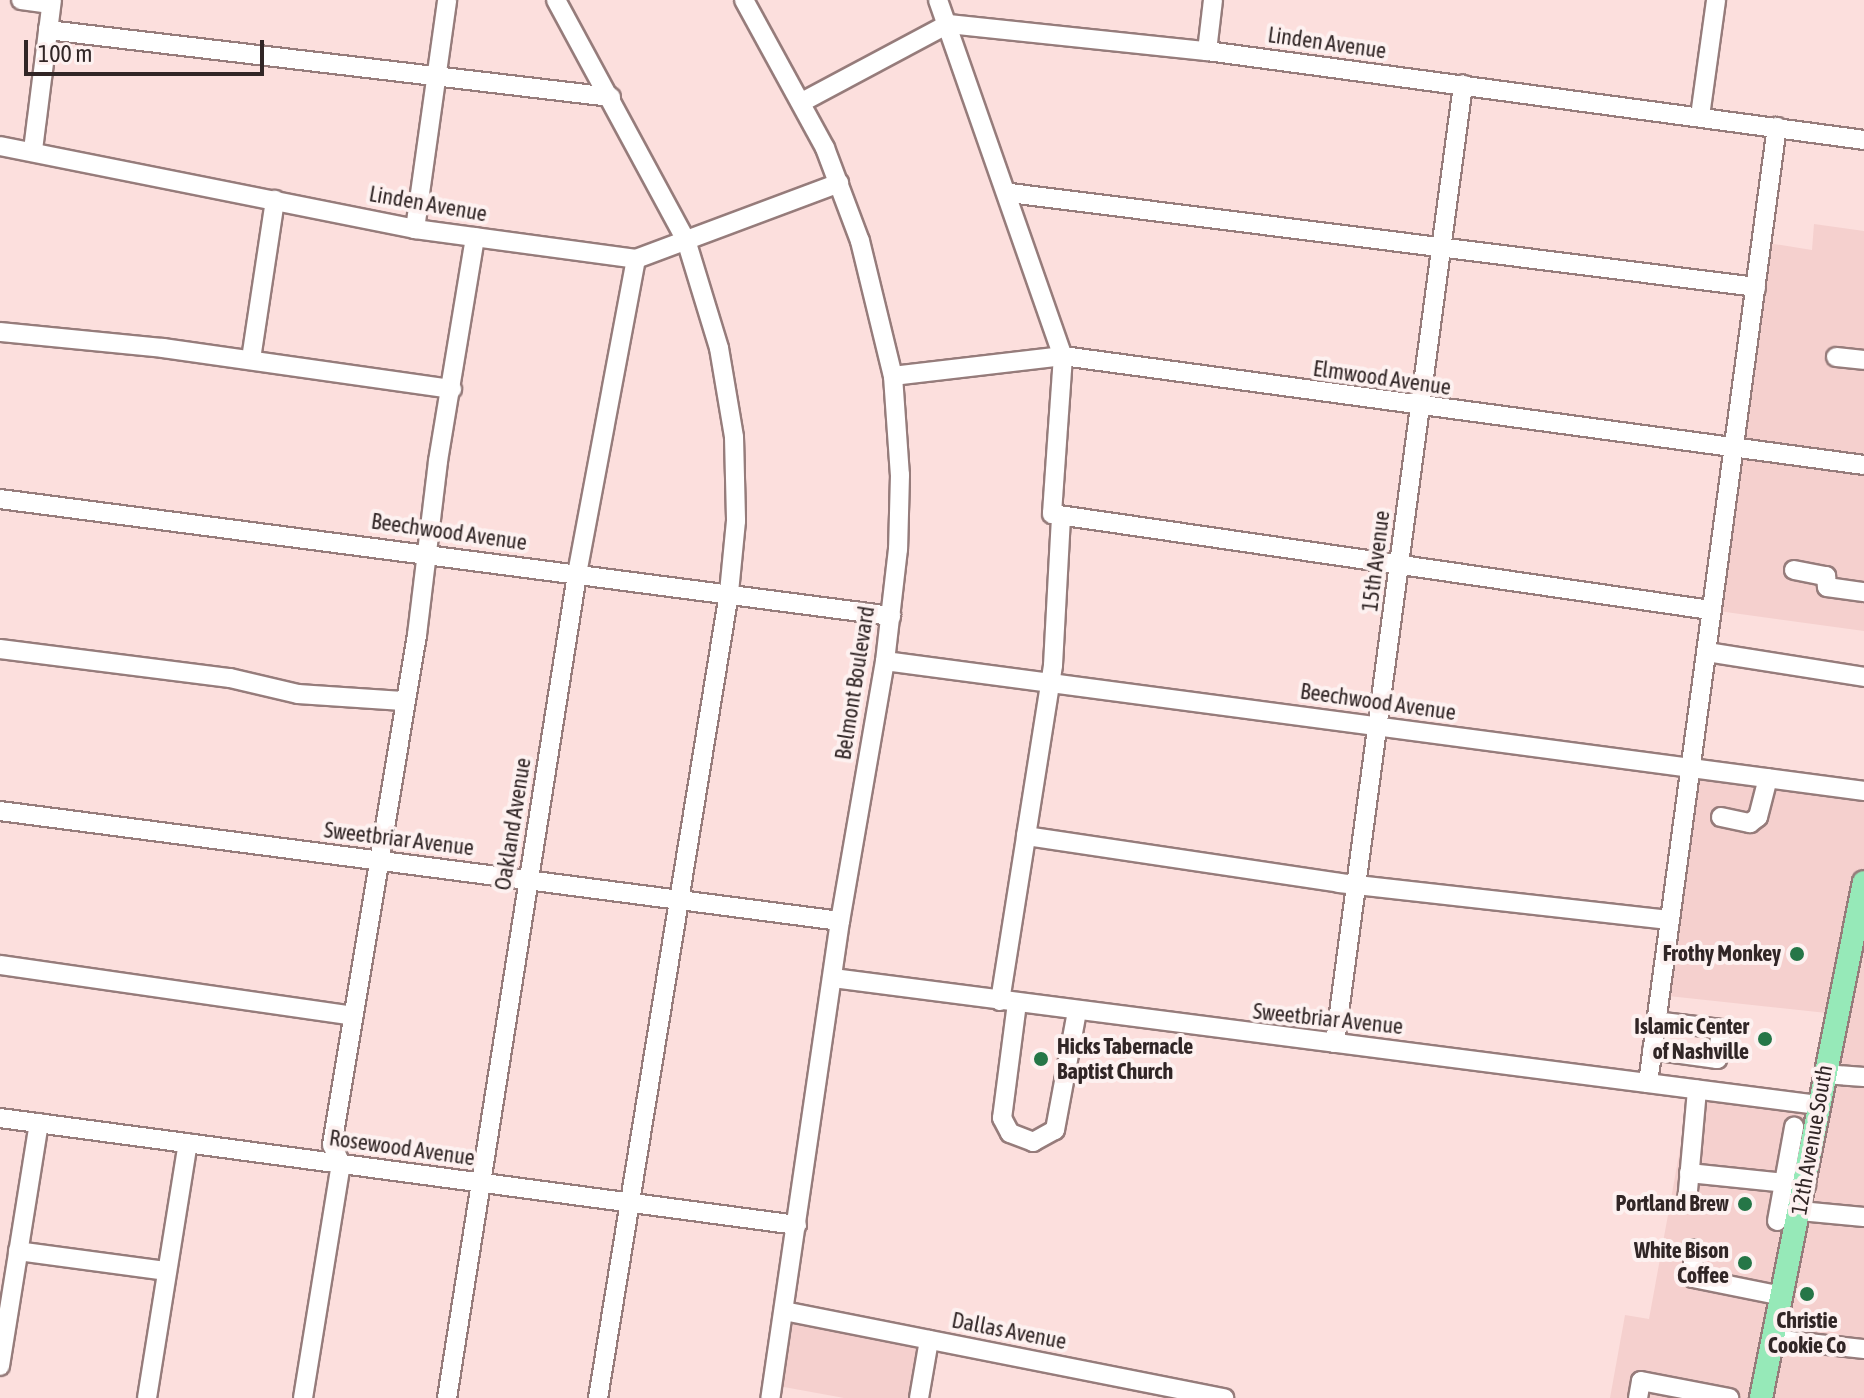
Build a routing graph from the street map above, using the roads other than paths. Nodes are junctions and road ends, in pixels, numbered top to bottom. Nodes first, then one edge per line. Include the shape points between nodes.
1 (21, 0) edge
2 (447, 0) edge
3 (556, 0) edge
4 (744, 0) edge
5 (938, 0) edge
6 (1213, 0) edge
7 (1716, 0) edge
8 (51, 2) edge
9 (948, 24) junction
10 (48, 30) junction
11 (1207, 51) junction
12 (437, 78) junction
13 (1463, 85) junction
14 (611, 97) junction
15 (802, 102) junction
16 (1700, 116) junction
17 (1777, 127) junction
18 (1864, 140) edge
19 (0, 146) edge
20 (33, 150) junction
21 (839, 183) junction
22 (1010, 193) junction
23 (275, 200) junction
24 (415, 229) junction
25 (475, 237) junction
26 (686, 240) junction
27 (1442, 249) junction
28 (636, 259) junction
29 (1756, 287) junction
30 (0, 332) edge
31 (1063, 356) junction
32 (1836, 357) dead end
33 (251, 359) junction
34 (1864, 360) edge
35 (893, 376) junction
36 (452, 389) junction
37 (1419, 408) junction
38 (1734, 448) junction
39 (1864, 465) edge
40 (0, 499) edge
41 (1061, 516) junction
42 (429, 553) junction
43 (1399, 564) junction
44 (1794, 570) dead end
45 (577, 574) junction
46 (1864, 592) edge
47 (729, 593) junction
48 (1710, 610) junction
49 (891, 616) junction
50 (0, 649) edge
51 (1707, 652) junction
52 (885, 661) junction
53 (1864, 677) edge
54 (1050, 682) junction
55 (403, 701) junction
56 (1378, 727) junction
57 (1692, 768) junction
58 (1768, 778) junction
59 (1864, 791) edge
60 (0, 811) edge
61 (1721, 817) dead end
62 (1026, 836) junction
63 (378, 860) junction
64 (528, 879) junction
65 (1864, 882) edge
66 (1356, 883) junction
67 (680, 900) junction
68 (1669, 920) junction
69 (840, 921) junction
70 (1860, 930) edge
71 (0, 965) edge
72 (833, 978) junction
73 (1008, 1002) junction
74 (1077, 1011) junction
75 (353, 1016) junction
76 (1656, 1021) junction
77 (1335, 1043) junction
78 (1652, 1050) junction
79 (1709, 1058) junction
80 (1824, 1074) junction
81 (1864, 1077) edge
82 (1648, 1083) junction
83 (1701, 1090) junction
84 (1818, 1105) junction
85 (0, 1118) edge
86 (39, 1123) junction
87 (1794, 1127) dead end
88 (188, 1143) junction
89 (341, 1164) junction
90 (1689, 1173) junction
91 (482, 1183) junction
92 (1794, 1184) junction
93 (1687, 1202) dead end
94 (630, 1203) junction
95 (1800, 1211) junction
96 (1864, 1217) edge
97 (1777, 1221) dead end
98 (797, 1225) junction
99 (1693, 1249) dead end
100 (18, 1251) junction
101 (166, 1271) junction
102 (1782, 1296) junction
103 (784, 1311) junction
104 (1773, 1339) junction
105 (929, 1340) junction
106 (1864, 1349) edge
107 (0, 1366) edge
108 (1640, 1389) edge
109 (147, 1398) edge
110 (303, 1398) edge
111 (447, 1398) edge
112 (598, 1398) edge
113 (770, 1398) edge
114 (919, 1398) edge
115 (1225, 1398) edge
116 (1729, 1398) edge
117 (1761, 1398) edge

1 - 8 street
2 - 12 street
3 - 14 street
4 - 15 street, Belmont Boulevard
5 - 9 street
6 - 11 street
7 - 16 street
8 - 10 street
9 - 11 street, Linden Avenue
9 - 15 street
9 - 22 street
10 - 12 street via 205,45
10 - 20 street
11 - 13 street, Linden Avenue
12 - 14 street
12 - 24 street
13 - 16 street, Linden Avenue
13 - 27 street, 15th Avenue
14 - 26 street
15 - 21 street, Belmont Boulevard
16 - 17 street, Linden Avenue
17 - 18 street, Linden Avenue
17 - 29 street
19 - 20 street, Linden Avenue
20 - 23 street, Linden Avenue
21 - 26 street, Linden Avenue
21 - 35 street, Belmont Boulevard via 860,241
22 - 27 street
22 - 31 street
23 - 24 street, Linden Avenue
23 - 33 street
24 - 25 street, Linden Avenue
25 - 28 street, Linden Avenue
25 - 36 street
26 - 28 street, Linden Avenue
26 - 47 street via 719,348 734,437 736,521
27 - 29 street
27 - 37 street, 15th Avenue
28 - 45 street, Oakland Avenue
29 - 38 street
30 - 33 street
31 - 35 street, Elmwood Avenue
31 - 37 street, Elmwood Avenue
31 - 41 street via 1052,514
32 - 34 street
33 - 36 street
35 - 49 street, Belmont Boulevard via 900,475
36 - 42 street
37 - 38 street, Elmwood Avenue
37 - 43 street, 15th Avenue
38 - 39 street, Elmwood Avenue
38 - 48 street
40 - 42 street, Beechwood Avenue
41 - 43 street
41 - 54 street
42 - 45 street, Beechwood Avenue
42 - 55 street
43 - 48 street
43 - 56 street, 15th Avenue
44 - 46 street via 1826,576 1827,587
45 - 47 street, Beechwood Avenue
45 - 64 street, Oakland Avenue
47 - 49 street, Beechwood Avenue
47 - 67 street
48 - 51 street
49 - 52 street, Belmont Boulevard
50 - 55 street via 230,678 298,694
51 - 53 street
51 - 57 street
52 - 54 street, Beechwood Avenue
52 - 69 street, Belmont Boulevard
54 - 56 street, Beechwood Avenue
54 - 62 street
55 - 63 street
56 - 57 street, Beechwood Avenue
56 - 66 street, 15th Avenue
57 - 58 street, Beechwood Avenue
57 - 68 street
58 - 59 street, Beechwood Avenue
58 - 61 street via 1758,817 1750,823
60 - 63 street, Sweetbriar Avenue
62 - 66 street
62 - 73 street
63 - 64 street, Sweetbriar Avenue
63 - 75 street
64 - 67 street, Sweetbriar Avenue
64 - 91 street, Oakland Avenue
65 - 70 main road, 12th Avenue South
66 - 68 street
66 - 77 street, 15th Avenue
67 - 69 street, Sweetbriar Avenue
67 - 94 street
68 - 76 street
69 - 72 street, Belmont Boulevard
70 - 80 main road, 12th Avenue South
71 - 75 street
72 - 73 street, Sweetbriar Avenue
72 - 98 street, Belmont Boulevard
73 - 74 street, Sweetbriar Avenue
73 - 74 street via 1002,1118 1010,1133 1033,1142 1055,1130
74 - 77 street, Sweetbriar Avenue
75 - 89 street via 332,1145
76 - 78 street
76 - 79 street via 1721,1029 1717,1059
77 - 82 street, Sweetbriar Avenue
78 - 79 street
78 - 82 street
79 - 83 street
80 - 81 street
80 - 84 main road, 12th Avenue South
82 - 83 street, Sweetbriar Avenue
83 - 84 street, Sweetbriar Avenue
83 - 90 street
84 - 92 main road, 12th Avenue South
85 - 86 street, Rosewood Avenue
86 - 88 street, Rosewood Avenue
86 - 100 street
87 - 92 street
88 - 89 street, Rosewood Avenue
88 - 101 street
89 - 91 street, Rosewood Avenue
89 - 110 street
90 - 92 street
90 - 93 street
91 - 94 street, Rosewood Avenue
91 - 111 street, Oakland Avenue
92 - 95 main road, 12th Avenue South
92 - 97 street
94 - 98 street, Rosewood Avenue
94 - 112 street
95 - 96 street
95 - 102 main road, 12th Avenue South
98 - 103 street, Belmont Boulevard
99 - 102 street via 1693,1278
100 - 101 street
100 - 107 street
101 - 109 street
102 - 104 main road, 12th Avenue South
103 - 105 street, Dallas Avenue
103 - 113 street, Belmont Boulevard
104 - 106 street
104 - 117 main road, 12th Avenue South
105 - 114 street
105 - 115 street, Dallas Avenue
108 - 116 street

